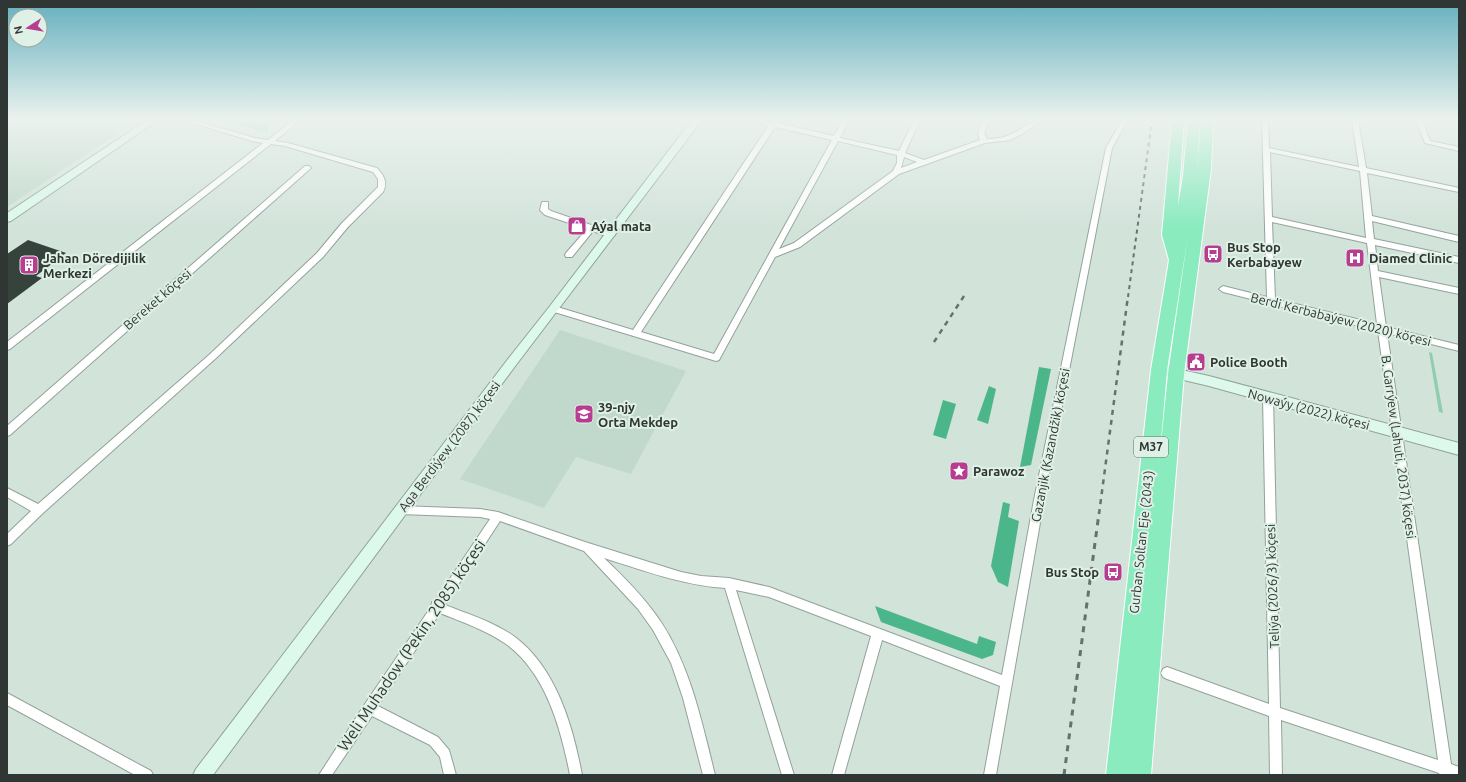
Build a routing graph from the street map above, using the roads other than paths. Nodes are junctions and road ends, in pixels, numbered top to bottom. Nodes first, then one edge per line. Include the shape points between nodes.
1 (99, 156) edge
2 (250, 156) edge
3 (328, 156) edge
4 (670, 156) edge
5 (751, 156) edge
6 (825, 156) edge
7 (901, 156) edge
8 (908, 156) edge
9 (940, 156) edge
10 (1107, 156) edge
11 (1175, 156) edge
12 (1191, 156) edge
13 (1205, 156) edge
14 (1266, 156) edge
15 (1301, 156) edge
16 (1361, 156) edge
17 (924, 162) junction
18 (307, 168) dead end
19 (1363, 170) junction
20 (896, 172) junction
21 (1459, 190) edge
22 (545, 204) dead end
23 (1367, 217) junction
24 (7, 218) edge
25 (1268, 219) junction
26 (591, 229) junction
27 (611, 235) junction
28 (1459, 239) edge
29 (1371, 241) junction
30 (569, 254) dead end
31 (772, 255) junction
32 (1459, 260) edge
33 (1177, 262) junction
34 (1374, 273) junction
35 (1223, 289) dead end
36 (1459, 291) edge
37 (1271, 301) junction
38 (554, 309) junction
39 (1383, 329) junction
40 (635, 334) junction
41 (7, 347) edge
42 (1459, 348) edge
43 (1168, 372) junction
44 (1268, 397) junction
45 (7, 432) edge
46 (1398, 433) junction
47 (1459, 449) edge
48 (7, 492) edge
49 (39, 510) junction
50 (401, 510) junction
51 (498, 516) junction
52 (7, 540) edge
53 (585, 547) junction
54 (729, 583) junction
55 (436, 606) junction
56 (878, 633) junction
57 (1167, 673) dead end
58 (1006, 682) junction
59 (7, 699) edge
60 (369, 708) junction
61 (1276, 712) junction
62 (1446, 772) edge
63 (1459, 773) edge
64 (147, 775) edge
65 (202, 775) edge
66 (325, 775) edge
67 (450, 775) edge
68 (576, 775) edge
69 (709, 775) edge
70 (788, 775) edge
71 (838, 775) edge
72 (990, 775) edge
73 (1118, 775) edge
74 (1139, 775) edge
75 (1276, 775) edge

1 - 24 street
2 - 41 street
3 - 49 street via 374,170 382,178 380,190 314,260 212,357
4 - 27 street, Aga Berdiýew (2087) köçesi
5 - 40 street
6 - 31 street
7 - 20 street
8 - 17 street
9 - 17 street
10 - 58 street, Gazanjik (Kazandžik) köçesi via 1039,500
11 - 33 highway via 1169,235
12 - 33 highway, Gurban Soltan Eje (2043) / M37
13 - 43 highway, Gurban Soltan Eje (2043) / M37
14 - 25 street
15 - 19 street
16 - 19 street, B. Garrýew (Lahuti, 2037) köçesi
17 - 20 street
18 - 45 street, Bereket köçesi
19 - 21 street
19 - 23 street, B. Garrýew (Lahuti, 2037) köçesi
20 - 31 street via 797,245
22 - 26 street via 544,210 548,213
23 - 28 street
23 - 29 street, B. Garrýew (Lahuti, 2037) köçesi
25 - 29 street
25 - 37 street
26 - 27 street
26 - 30 street
27 - 38 street, Aga Berdiýew (2087) köçesi
29 - 32 street
29 - 34 street, B. Garrýew (Lahuti, 2037) köçesi
31 - 40 street via 716,358
33 - 43 highway, Gurban Soltan Eje (2043) / M37
34 - 36 street
34 - 39 street, B. Garrýew (Lahuti, 2037) köçesi
35 - 37 street, Berdi Kerbabaýew (2020) köçesi
37 - 39 street, Berdi Kerbabaýew (2020) köçesi
38 - 40 street
38 - 50 street, Aga Berdiýew (2087) köçesi
39 - 42 street, Berdi Kerbabaýew (2020) köçesi
39 - 46 street, B. Garrýew (Lahuti, 2037) köçesi
43 - 44 street, Nowaýy (2022) köçesi
43 - 73 highway, Gurban Soltan Eje (2043) / M37
43 - 74 highway, Gurban Soltan Eje (2043) / M37
44 - 46 street, Nowaýy (2022) köçesi
44 - 61 street, Teliýa (2026/3) köçesi
46 - 47 street, Nowaýy (2022) köçesi
46 - 62 street, B. Garrýew (Lahuti, 2037) köçesi
48 - 49 street
49 - 52 street
50 - 51 street
50 - 65 street, Aga Berdiýew (2087) köçesi
51 - 53 street
51 - 55 street, Weli Muhadow (Pekin, 2085) köçesi
53 - 54 street via 681,577
53 - 69 street via 624,584 663,637 680,672
54 - 56 street via 769,592
54 - 70 street
55 - 60 street, Weli Muhadow (Pekin, 2085) köçesi
55 - 68 street via 499,634 524,652 549,690 560,715
56 - 58 street
56 - 71 street
57 - 61 street
58 - 72 street, Gazanjik (Kazandžik) köçesi
59 - 64 street
60 - 66 street, Weli Muhadow (Pekin, 2085) köçesi
60 - 67 street via 434,741 445,754
61 - 62 street
61 - 75 street, Teliýa (2026/3) köçesi
62 - 63 street

